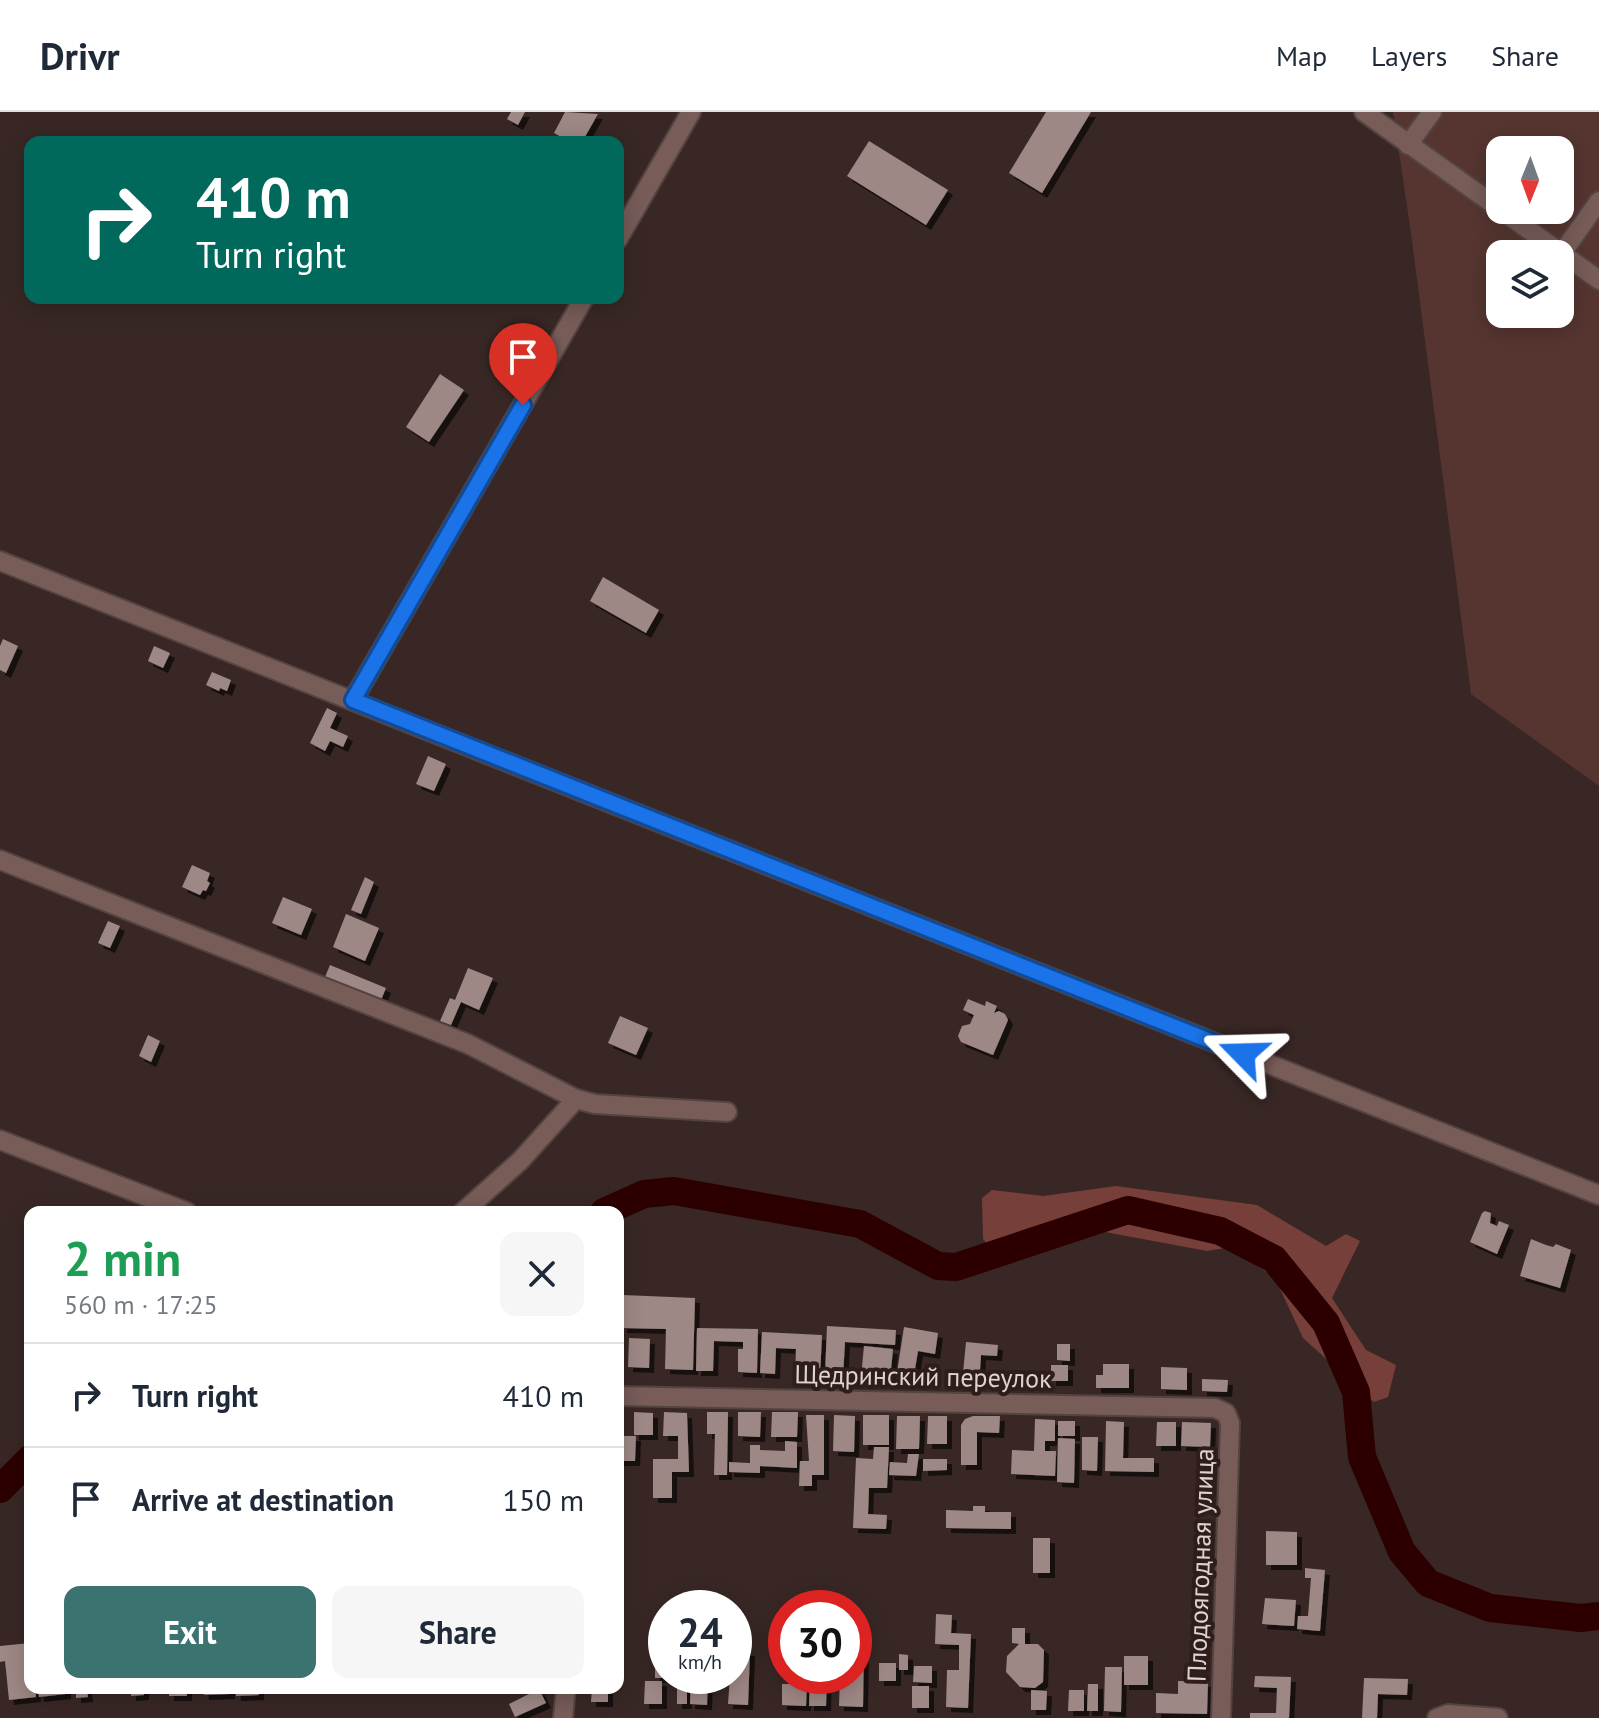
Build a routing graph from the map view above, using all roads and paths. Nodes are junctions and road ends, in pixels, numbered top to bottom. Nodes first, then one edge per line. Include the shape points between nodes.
1 (691, 112) edge
2 (1364, 112) edge
3 (1432, 112) edge
4 (1408, 145) junction
5 (1486, 200) edge
6 (1599, 201) edge
7 (1520, 224) edge
8 (624, 229) edge
9 (1543, 240) edge
10 (1571, 240) edge
11 (1574, 262) edge
12 (1599, 280) edge
13 (581, 304) edge
14 (0, 561) edge
15 (353, 700) junction
16 (0, 860) edge
17 (576, 1099) junction
18 (727, 1112) dead end
19 (0, 1140) edge
20 (1599, 1195) edge
21 (171, 1206) edge
22 (470, 1206) edge
23 (624, 1396) edge
24 (1226, 1413) joint
25 (565, 1694) edge
26 (1437, 1717) edge
27 (563, 1718) edge
28 (1221, 1718) edge
29 (1498, 1718) edge

1 - 8 street
2 - 4 street
3 - 4 street
4 - 5 street
6 - 10 street
7 - 9 street
11 - 12 street
13 - 15 street
14 - 15 street
15 - 20 street
16 - 17 street via 468,1044
17 - 18 street
17 - 22 street
19 - 21 street
23 - 24 street, Щедринский переулок via 1215,1408
24 - 28 street, Плодоягодная улица via 1230,1423
25 - 27 street
26 - 29 street

